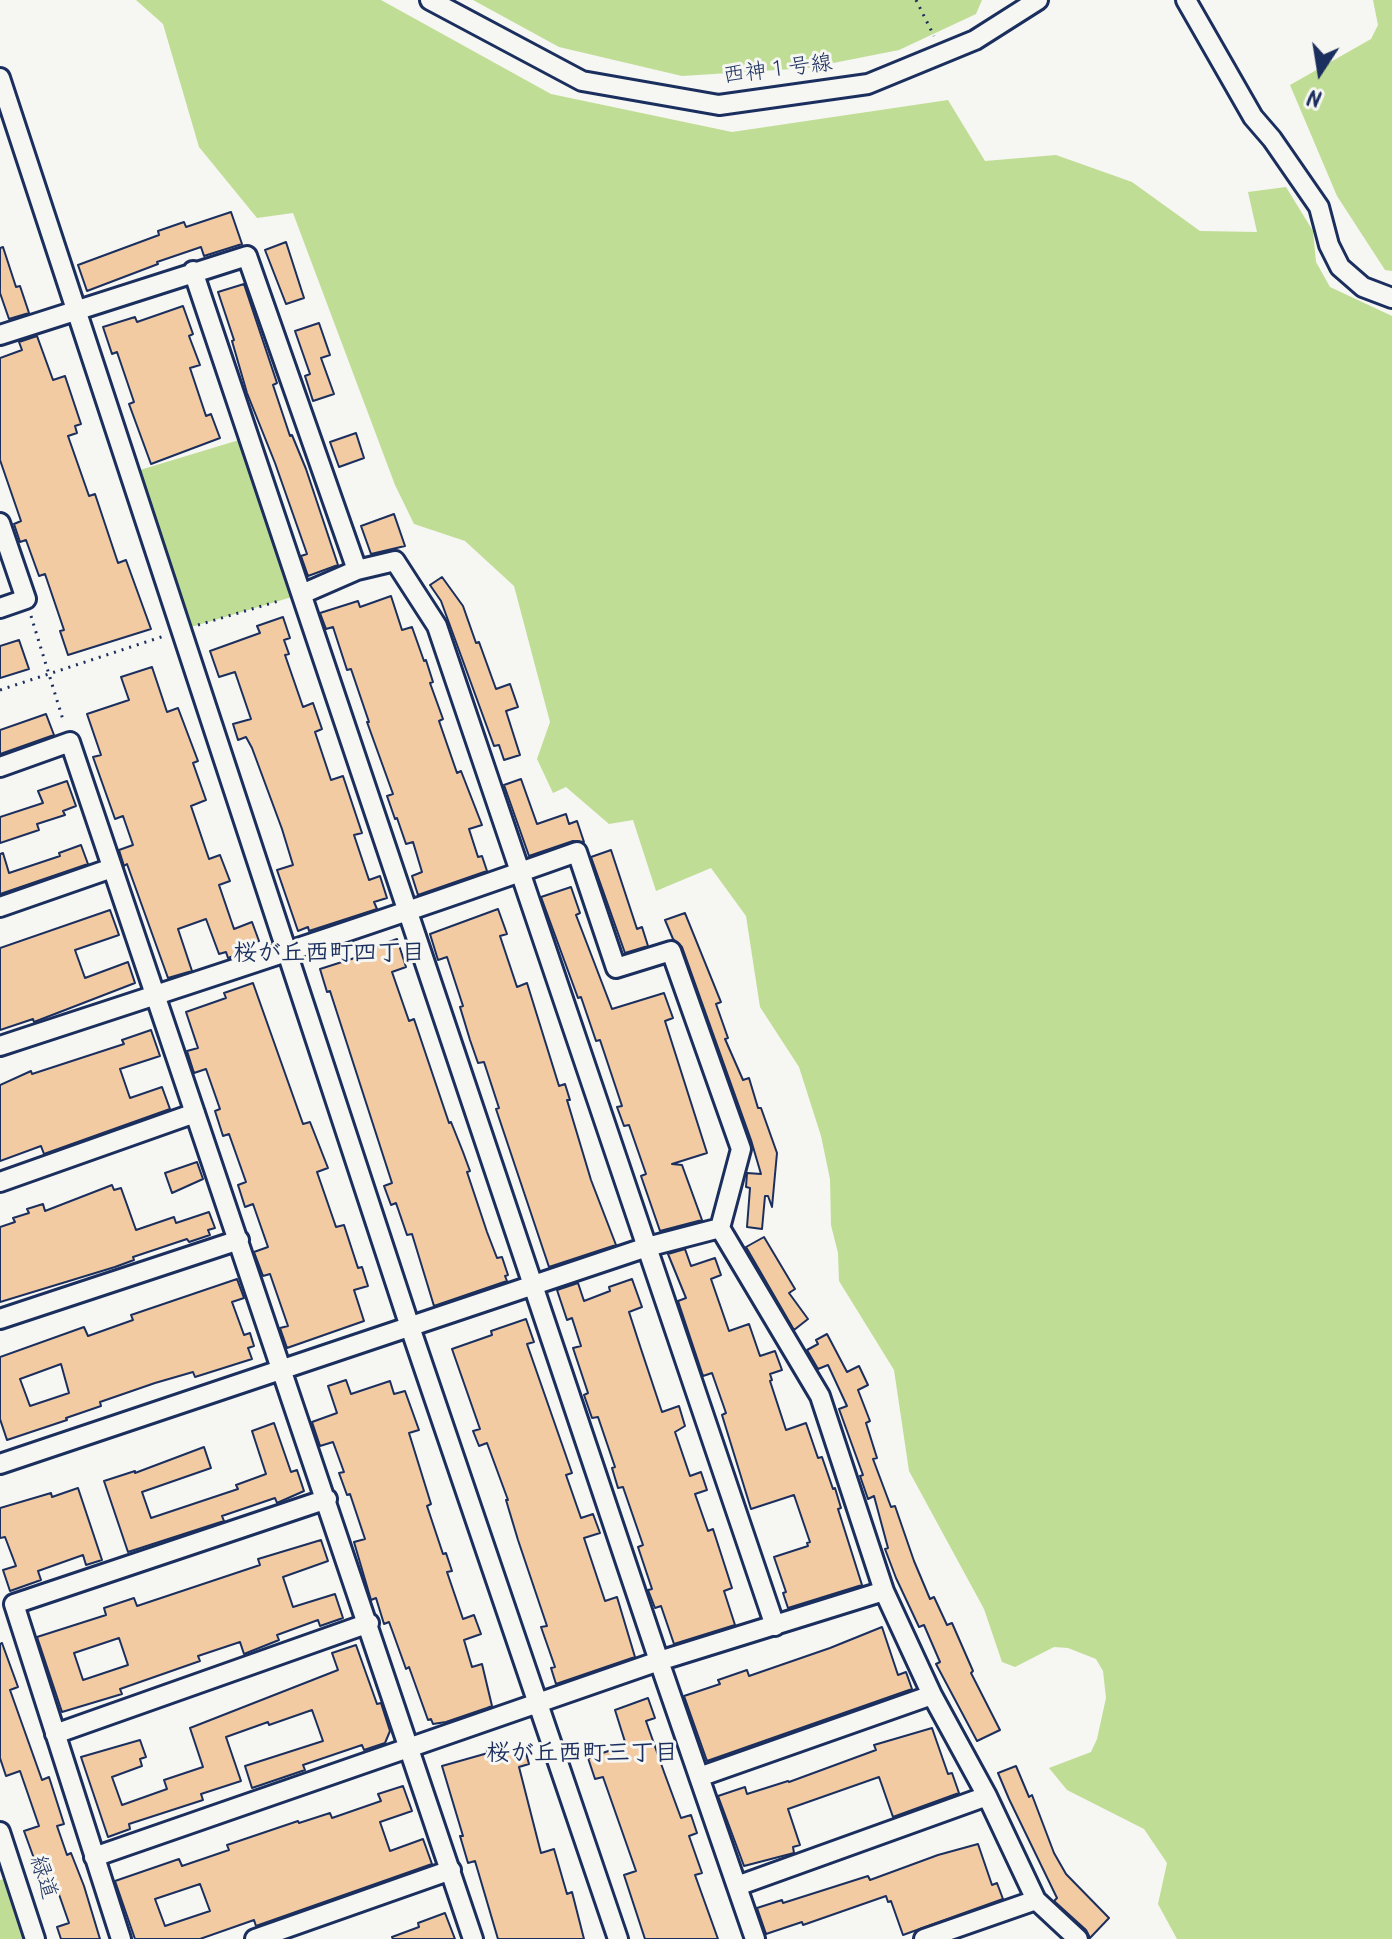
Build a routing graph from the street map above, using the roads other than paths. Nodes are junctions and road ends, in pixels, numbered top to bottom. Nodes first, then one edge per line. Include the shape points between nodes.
1 (430, 0) edge
2 (1038, 0) edge
3 (1186, 0) edge
4 (0, 78) edge
5 (193, 271) junction
6 (1392, 298) edge
7 (76, 309) junction
8 (0, 335) edge
9 (0, 523) edge
10 (357, 570) junction
11 (302, 594) junction
12 (0, 608) edge
13 (0, 767) edge
14 (112, 868) junction
15 (519, 873) junction
16 (0, 907) edge
17 (410, 912) junction
18 (286, 950) junction
19 (154, 996) junction
20 (0, 1046) edge
21 (195, 1113) junction
22 (0, 1182) edge
23 (720, 1228) junction
24 (239, 1240) junction
25 (647, 1247) junction
26 (534, 1285) junction
27 (0, 1319) edge
28 (410, 1327) junction
29 (283, 1369) junction
30 (0, 1464) edge
31 (327, 1499) junction
32 (884, 1591) junction
33 (369, 1623) junction
34 (775, 1626) junction
35 (659, 1661) junction
36 (932, 1695) junction
37 (539, 1704) junction
38 (55, 1734) junction
39 (411, 1748) junction
40 (699, 1777) junction
41 (987, 1796) junction
42 (0, 1832) edge
43 (94, 1857) junction
44 (451, 1870) junction
45 (737, 1886) junction
46 (1036, 1900) junction
47 (35, 1939) edge
48 (121, 1939) edge
49 (255, 1939) edge
50 (473, 1939) edge
51 (618, 1939) edge
52 (755, 1939) edge
53 (924, 1939) edge
54 (1078, 1939) edge

1 - 2 street, 西神１号線 via 582,81 719,105 868,84 975,40
3 - 6 street via 1253,117 1319,207 1340,267 1363,287
4 - 7 street
5 - 7 street
5 - 10 street via 247,256
5 - 11 street
7 - 8 street
7 - 18 street
9 - 12 street via 26,599
10 - 11 street
10 - 15 street via 395,561 437,626
11 - 17 street
13 - 14 street via 70,742
14 - 16 street
14 - 19 street
15 - 17 street
15 - 23 street via 577,852 616,968 671,951 741,1149
15 - 25 street
17 - 18 street
17 - 26 street
18 - 19 street
18 - 28 street
19 - 20 street
19 - 21 street
21 - 22 street
21 - 24 street
23 - 25 street
23 - 32 street via 820,1396
24 - 27 street
24 - 29 street
25 - 26 street
25 - 34 street
26 - 28 street
26 - 35 street
28 - 29 street
28 - 37 street
29 - 30 street
29 - 31 street
31 - 33 street
31 - 38 street via 14,1604
32 - 34 street
32 - 36 street
33 - 38 street
33 - 39 street
34 - 35 street
35 - 37 street
35 - 40 street
36 - 40 street
36 - 41 street
37 - 39 street
37 - 51 street
38 - 43 street
39 - 43 street
39 - 44 street
40 - 45 street
41 - 45 street
41 - 46 street
42 - 47 street, 緑道
43 - 48 street
44 - 49 street
44 - 50 street
45 - 52 street
46 - 53 street
46 - 54 street

